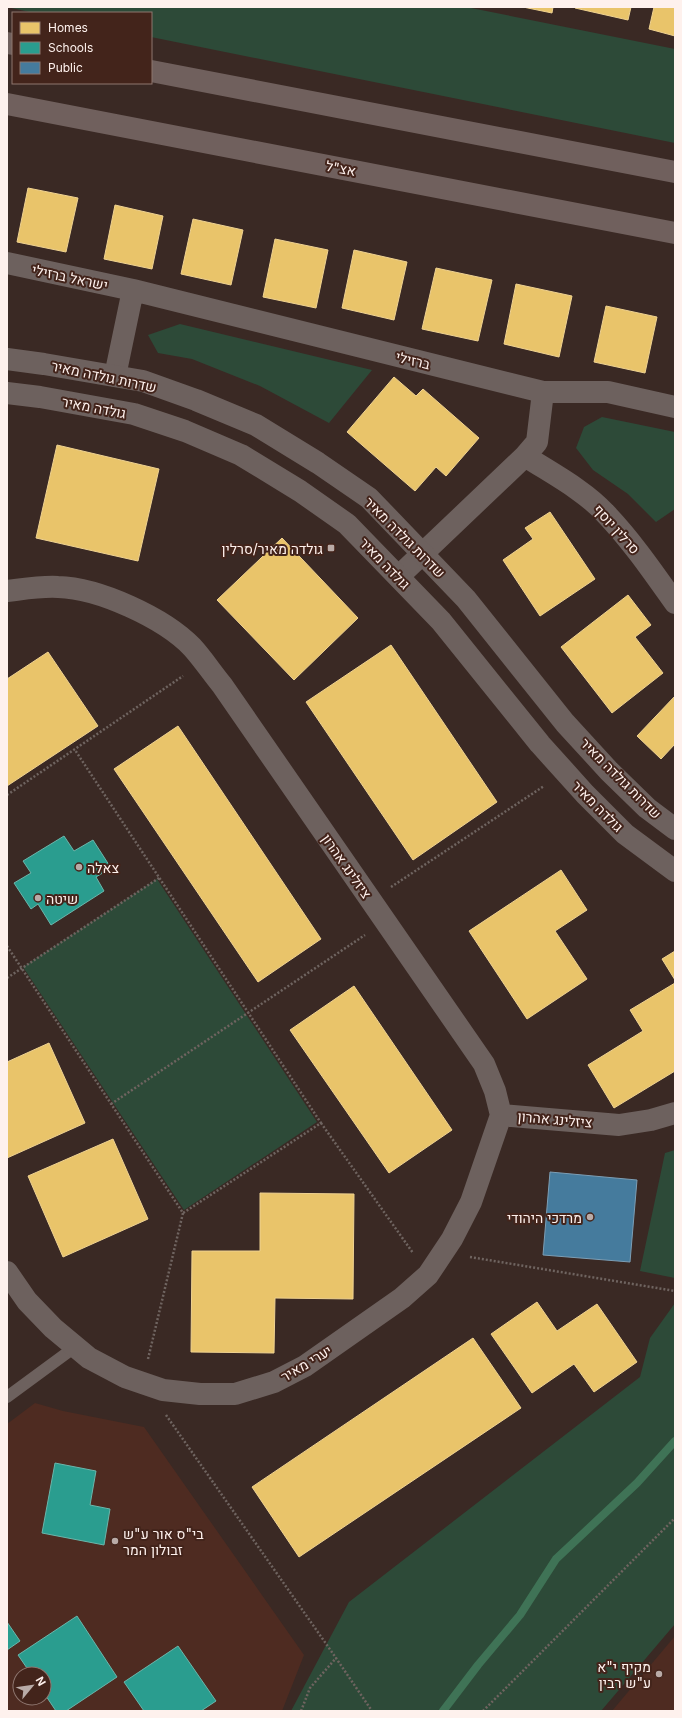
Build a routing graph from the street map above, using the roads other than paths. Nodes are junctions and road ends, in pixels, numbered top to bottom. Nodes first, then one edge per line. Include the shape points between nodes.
1 (152, 71) edge
2 (7, 104) edge
3 (675, 172) edge
4 (675, 233) edge
5 (7, 263) edge
6 (133, 290) junction
7 (7, 359) edge
8 (115, 376) junction
9 (543, 392) junction
10 (7, 393) edge
11 (675, 407) edge
12 (525, 456) junction
13 (423, 553) junction
14 (399, 576) junction
15 (7, 591) edge
16 (675, 603) edge
17 (675, 829) edge
18 (675, 871) edge
19 (675, 1113) edge
20 (501, 1114) junction
21 (9, 1278) edge
22 (75, 1347) junction
23 (7, 1397) edge

1 - 3 main road
2 - 4 main road, אצ"ל
5 - 6 street, ישראל ברזילי
6 - 8 street
6 - 9 street, ברזילי
7 - 8 street, שדרות גולדה מאיר
8 - 13 street, שדרות גולדה מאיר via 150,384 256,425 369,498
9 - 11 street via 608,392
9 - 12 street via 537,442
10 - 14 street, גולדה מאיר via 134,414 241,455 300,491 347,524
12 - 13 street
12 - 16 street, סרלין יוסף via 574,487 604,512
13 - 14 street
13 - 17 street, שדרות גולדה מאיר via 466,599 609,771 647,808
14 - 18 street, גולדה מאיר via 585,794 625,834
15 - 20 street, ציזלינג אהרון via 60,587 86,591 127,605 161,622 191,646 222,685 484,1064
19 - 20 street, ציזלינג אהרון via 619,1125
20 - 22 street, יערי מאיר via 471,1202 452,1240 428,1275 402,1298 306,1366 274,1382 235,1394 200,1394 163,1390 125,1376 89,1358
21 - 22 street, יערי מאיר via 27,1301
22 - 23 lane

